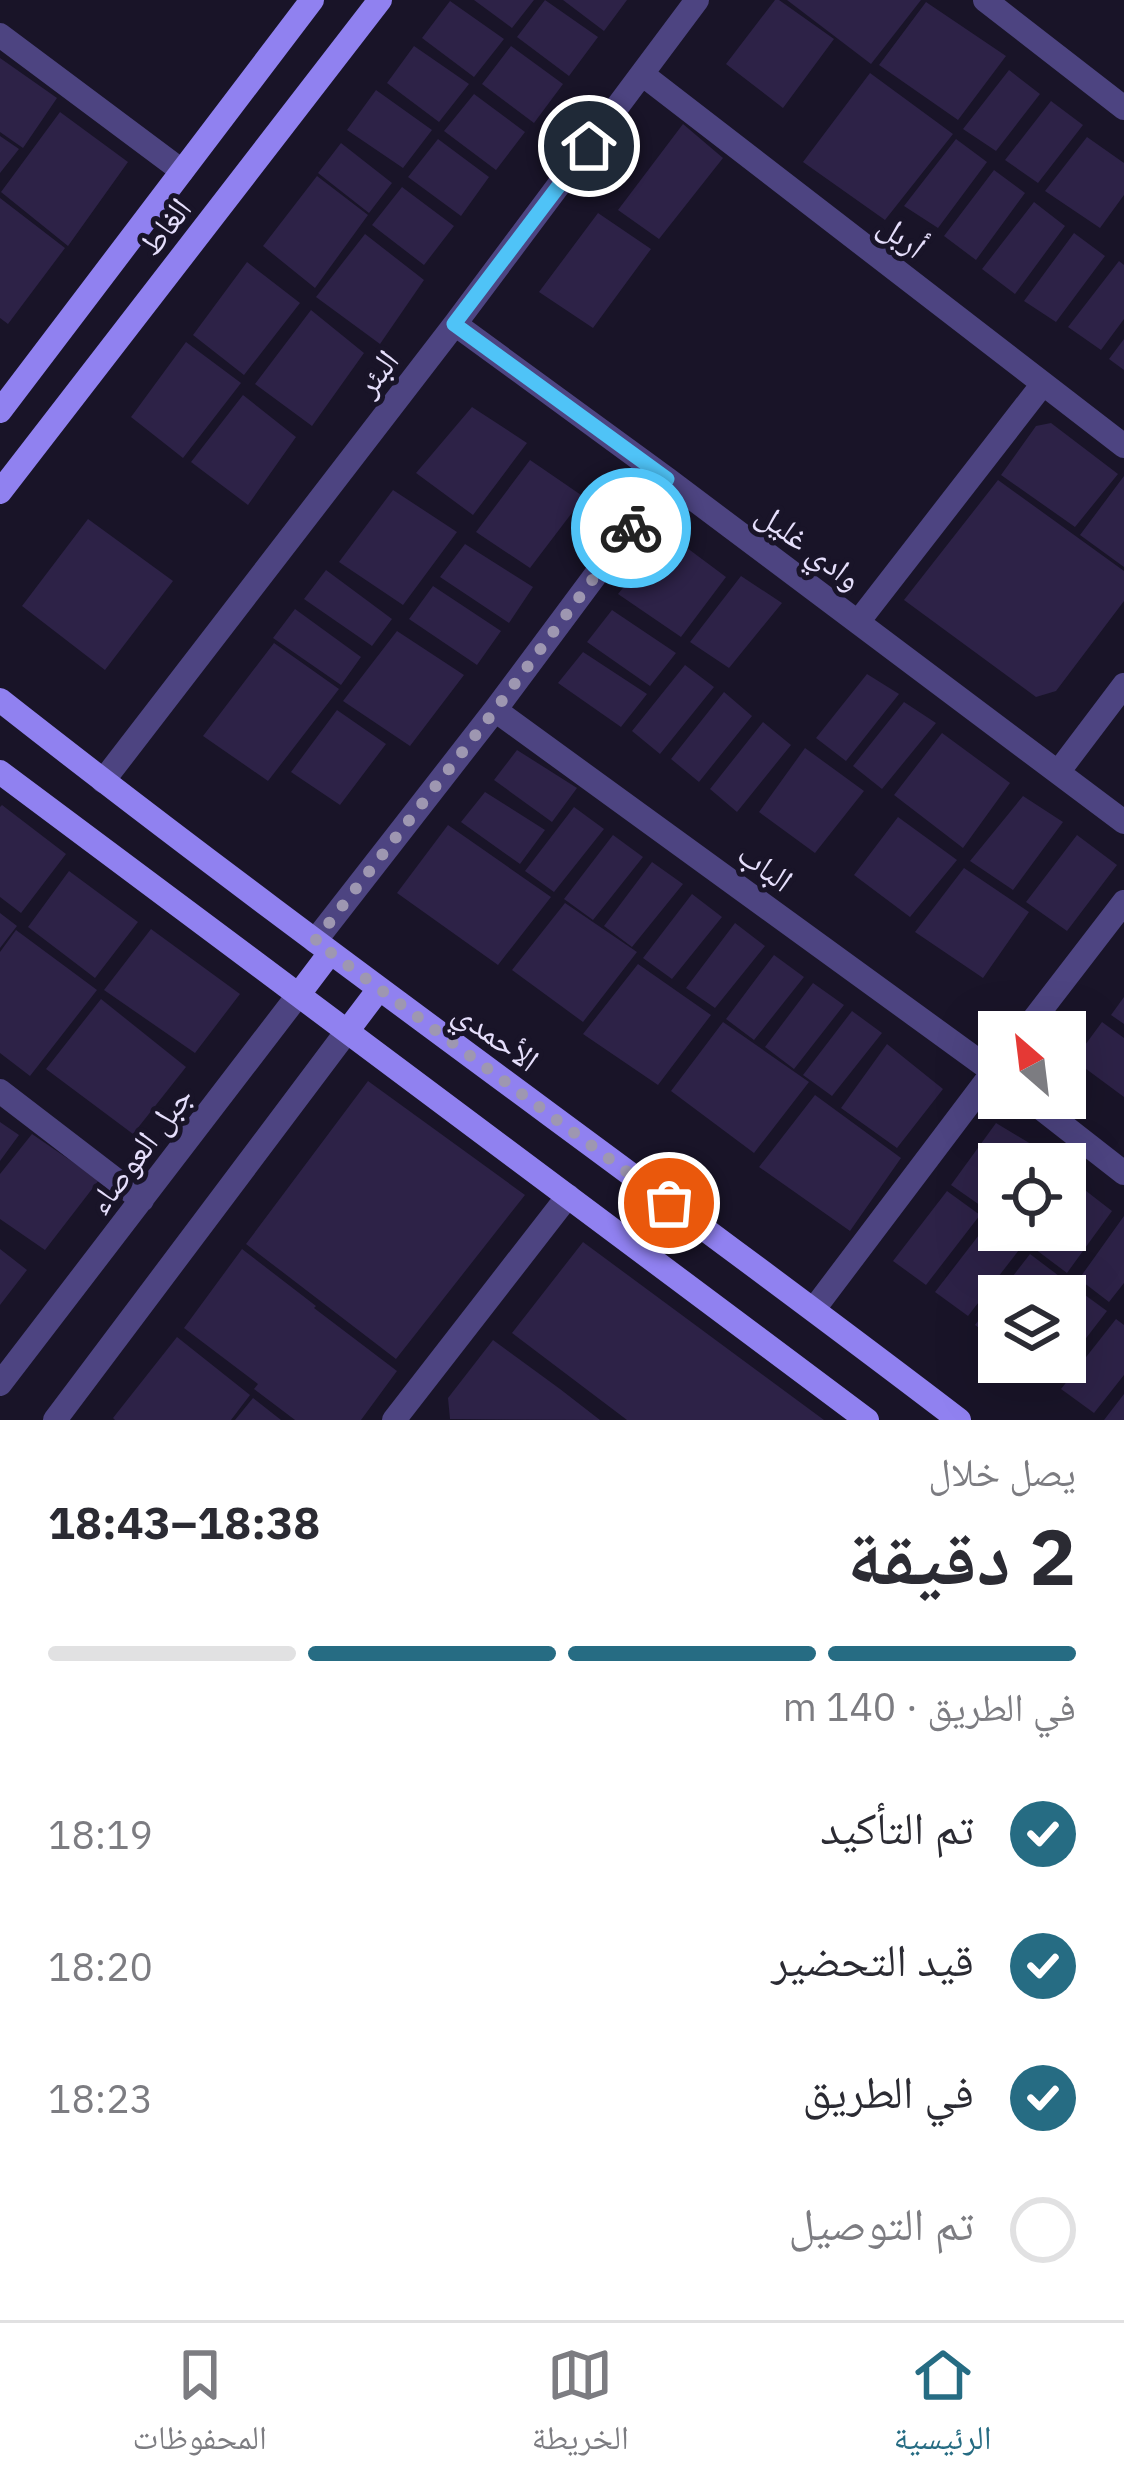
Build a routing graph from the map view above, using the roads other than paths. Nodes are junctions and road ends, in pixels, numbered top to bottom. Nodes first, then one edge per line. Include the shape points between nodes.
1 (312, 0) edge
2 (380, 0) edge
3 (697, 0) edge
4 (985, 0) edge
5 (0, 35) edge
6 (642, 74) junction
7 (1119, 93) edge
8 (182, 171) junction
9 (454, 324) junction
10 (1042, 385) junction
11 (0, 411) edge
12 (1124, 446) edge
13 (667, 479) junction
14 (0, 492) edge
15 (858, 622) junction
16 (1124, 685) edge
17 (0, 700) edge
18 (495, 710) junction
19 (1059, 771) junction
20 (0, 772) edge
21 (103, 781) junction
22 (1124, 822) edge
23 (1124, 902) edge
24 (322, 947) junction
25 (379, 989) junction
26 (299, 994) junction
27 (1040, 1011) edge
28 (348, 1030) junction
29 (978, 1056) edge
30 (0, 1091) edge
31 (978, 1095) edge
32 (1055, 1119) edge
33 (1124, 1173) edge
34 (568, 1196) junction
35 (142, 1200) junction
36 (814, 1309) junction
37 (0, 1384) edge
38 (406, 1416) edge
39 (55, 1420) edge
40 (867, 1420) edge
41 (958, 1420) edge

1 - 8 street, الغاط
2 - 14 street, الغاط
3 - 6 street, البئر
4 - 7 street
5 - 8 street
6 - 9 street, البئر
6 - 10 street, أربل
8 - 11 street, الغاط
9 - 13 street, وادي غليل
9 - 21 street, البئر
10 - 12 street, أربل
10 - 15 street
13 - 15 street, وادي غليل
13 - 18 street
15 - 19 street, وادي غليل
16 - 19 street
17 - 21 street, الأحمدي
18 - 24 street
18 - 29 street, الباب
19 - 22 street, وادي غليل
20 - 26 street
21 - 24 street, الأحمدي
23 - 27 street
24 - 25 street, الأحمدي
24 - 26 street, جبل العوصاء
25 - 28 street
25 - 36 street, الأحمدي
26 - 28 street
26 - 35 street, جبل العوصاء
28 - 34 street
28 - 39 street
30 - 35 street
31 - 36 street
32 - 33 street
34 - 38 street
34 - 40 street
35 - 37 street, جبل العوصاء
36 - 41 street, الأحمدي

